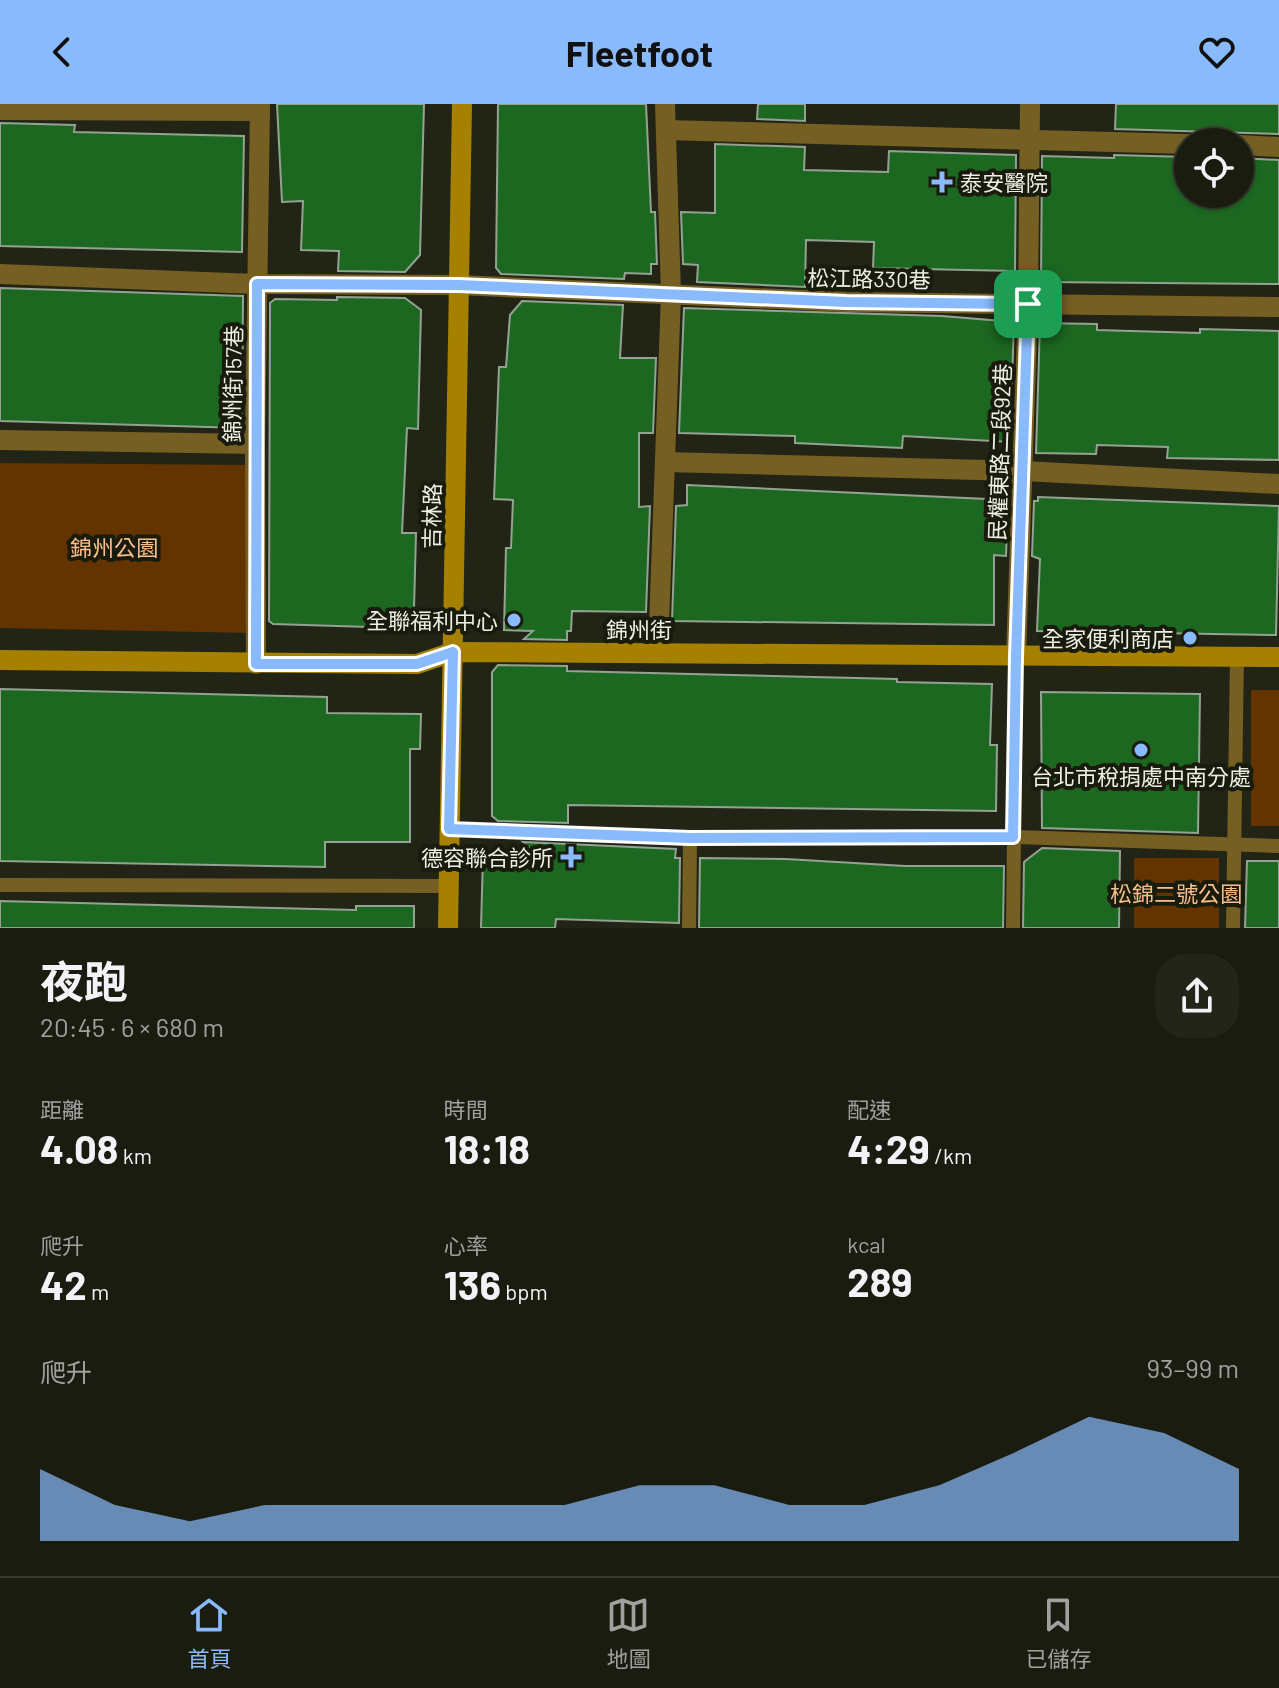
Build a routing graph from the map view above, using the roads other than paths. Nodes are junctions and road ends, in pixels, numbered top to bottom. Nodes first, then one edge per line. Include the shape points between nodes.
1 (462, 104) edge
2 (665, 104) edge
3 (1030, 104) edge
4 (260, 108) edge
5 (0, 110) edge
6 (666, 130) junction
7 (1030, 139) junction
8 (1174, 144) edge
9 (1254, 146) edge
10 (1279, 147) edge
11 (0, 274) edge
12 (257, 284) junction
13 (459, 285) junction
14 (671, 294) junction
15 (1028, 304) junction
16 (1279, 307) edge
17 (0, 440) edge
18 (255, 444) junction
19 (665, 462) junction
20 (1023, 471) junction
21 (1279, 484) edge
22 (453, 652) junction
23 (658, 653) junction
24 (1237, 656) junction
25 (1016, 657) junction
26 (1279, 657) edge
27 (0, 660) edge
28 (256, 664) junction
29 (449, 829) junction
30 (1013, 837) junction
31 (690, 838) junction
32 (1234, 845) junction
33 (1279, 846) edge
34 (0, 885) edge
35 (448, 886) junction
36 (448, 928) edge
37 (689, 928) edge
38 (1013, 928) edge
39 (1233, 928) edge

1 - 13 street, 吉林路
2 - 6 street
3 - 7 street, 民權東路二段92巷
4 - 5 street
4 - 12 street, 錦州街157巷
6 - 7 street
6 - 14 street
7 - 8 street
7 - 15 street, 民權東路二段92巷
9 - 10 street
11 - 12 street, 松江路330巷
12 - 13 street, 松江路330巷
12 - 18 street, 錦州街157巷
13 - 14 street, 松江路330巷
13 - 22 street, 吉林路
14 - 15 street, 松江路330巷
14 - 19 street
15 - 16 street, 松江路330巷
15 - 20 street, 民權東路二段92巷
17 - 18 street
18 - 28 street, 錦州街157巷
19 - 20 street
19 - 23 street
20 - 21 street
20 - 25 street, 民權東路二段92巷
22 - 23 street, 錦州街
22 - 28 street, 錦州街 via 417,664
22 - 29 street, 吉林路
23 - 25 street, 錦州街
24 - 25 street, 錦州街
24 - 26 street, 錦州街
24 - 32 lane
25 - 30 lane
27 - 28 street, 錦州街
29 - 31 lane
29 - 35 street, 吉林路
30 - 31 lane
30 - 32 lane
30 - 38 lane
31 - 37 lane
32 - 33 lane
32 - 39 lane
34 - 35 lane
35 - 36 street, 吉林路

